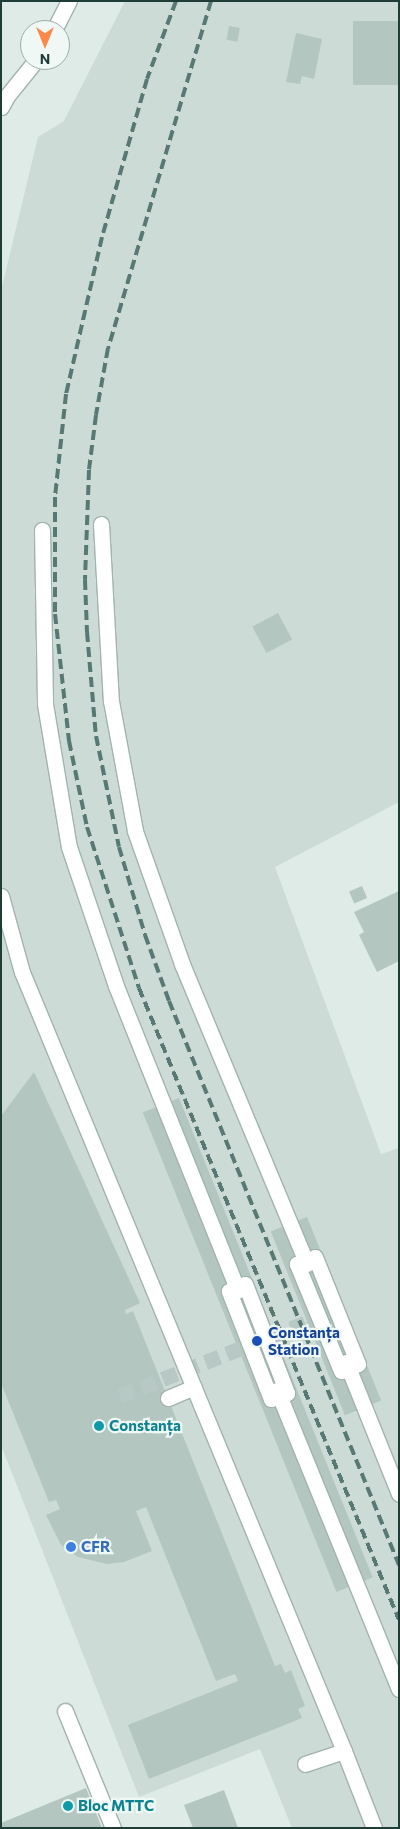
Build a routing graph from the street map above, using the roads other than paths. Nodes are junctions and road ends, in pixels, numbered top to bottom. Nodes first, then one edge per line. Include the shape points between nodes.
1 (69, 1) edge
2 (59, 20) edge
3 (28, 70) edge
4 (3, 100) edge
5 (101, 524) dead end
6 (42, 530) dead end
7 (1, 896) edge
8 (194, 1387) junction
9 (168, 1398) dead end
10 (399, 1494) edge
11 (399, 1689) edge
12 (65, 1711) dead end
13 (344, 1751) junction
14 (305, 1764) dead end
15 (113, 1828) edge
16 (374, 1828) edge

1 - 2 street
3 - 4 street
5 - 10 street via 111,701 135,831 182,964 306,1262 297,1264 341,1371 347,1365
6 - 11 street via 45,704 69,847 116,986 237,1290 245,1284 287,1393 279,1393
7 - 8 street via 22,972
8 - 9 street
8 - 13 street
12 - 15 street
13 - 14 street
13 - 16 street

